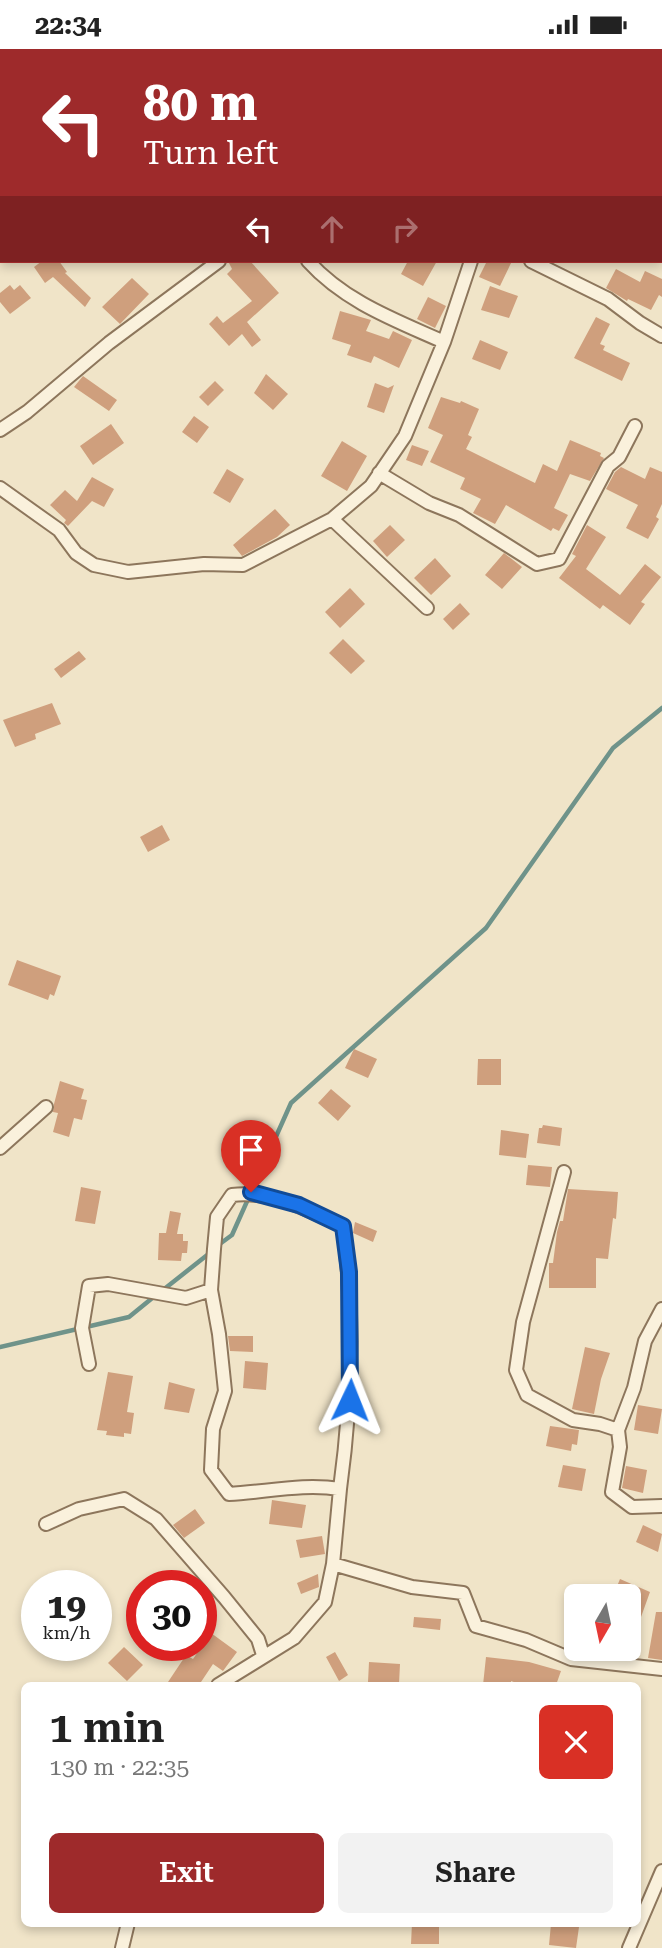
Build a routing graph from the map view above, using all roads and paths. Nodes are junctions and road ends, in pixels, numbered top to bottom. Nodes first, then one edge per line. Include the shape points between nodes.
1 (216, 263) edge
2 (310, 263) edge
3 (470, 263) edge
4 (535, 263) edge
5 (662, 336) edge
6 (444, 342) junction
7 (635, 426) dead end
8 (0, 430) edge
9 (379, 473) junction
10 (0, 488) edge
11 (332, 519) junction
12 (427, 608) dead end
13 (46, 1107) dead end
14 (0, 1148) edge
15 (564, 1172) dead end
16 (211, 1290) junction
17 (662, 1309) edge
18 (89, 1364) dead end
19 (618, 1430) junction
20 (340, 1489) junction
21 (662, 1506) edge
22 (46, 1524) dead end
23 (333, 1564) junction
24 (263, 1655) junction
25 (662, 1669) edge
26 (222, 1682) edge
27 (662, 1871) edge
28 (641, 1920) edge
29 (127, 1927) edge
30 (638, 1927) edge
31 (122, 1948) edge
32 (629, 1948) edge

1 - 8 street
2 - 6 street via 326,280 369,309
3 - 6 street
4 - 5 street via 608,299
6 - 9 street via 405,436
7 - 9 street via 619,457 608,465 559,559 537,564 459,515
9 - 11 street
10 - 11 street via 59,530 76,553 94,565 128,572 243,565
11 - 12 street
13 - 14 street
15 - 19 street via 523,1322 516,1370 527,1395 573,1420
16 - 18 street via 186,1298 108,1283 89,1286 82,1328
16 - 20 street via 225,1391 214,1429 211,1470 229,1494 314,1485
16 - 20 street via 217,1217 232,1195 251,1192 299,1205 343,1226 352,1357
17 - 19 street via 645,1341
19 - 21 street via 620,1447 612,1492 632,1507
20 - 23 street
22 - 24 street via 79,1509 124,1499 156,1519 258,1639
23 - 24 street via 325,1602 294,1637
23 - 25 street via 412,1587 463,1593 476,1626 571,1659
24 - 26 street
27 - 28 street
29 - 31 street
30 - 32 street

